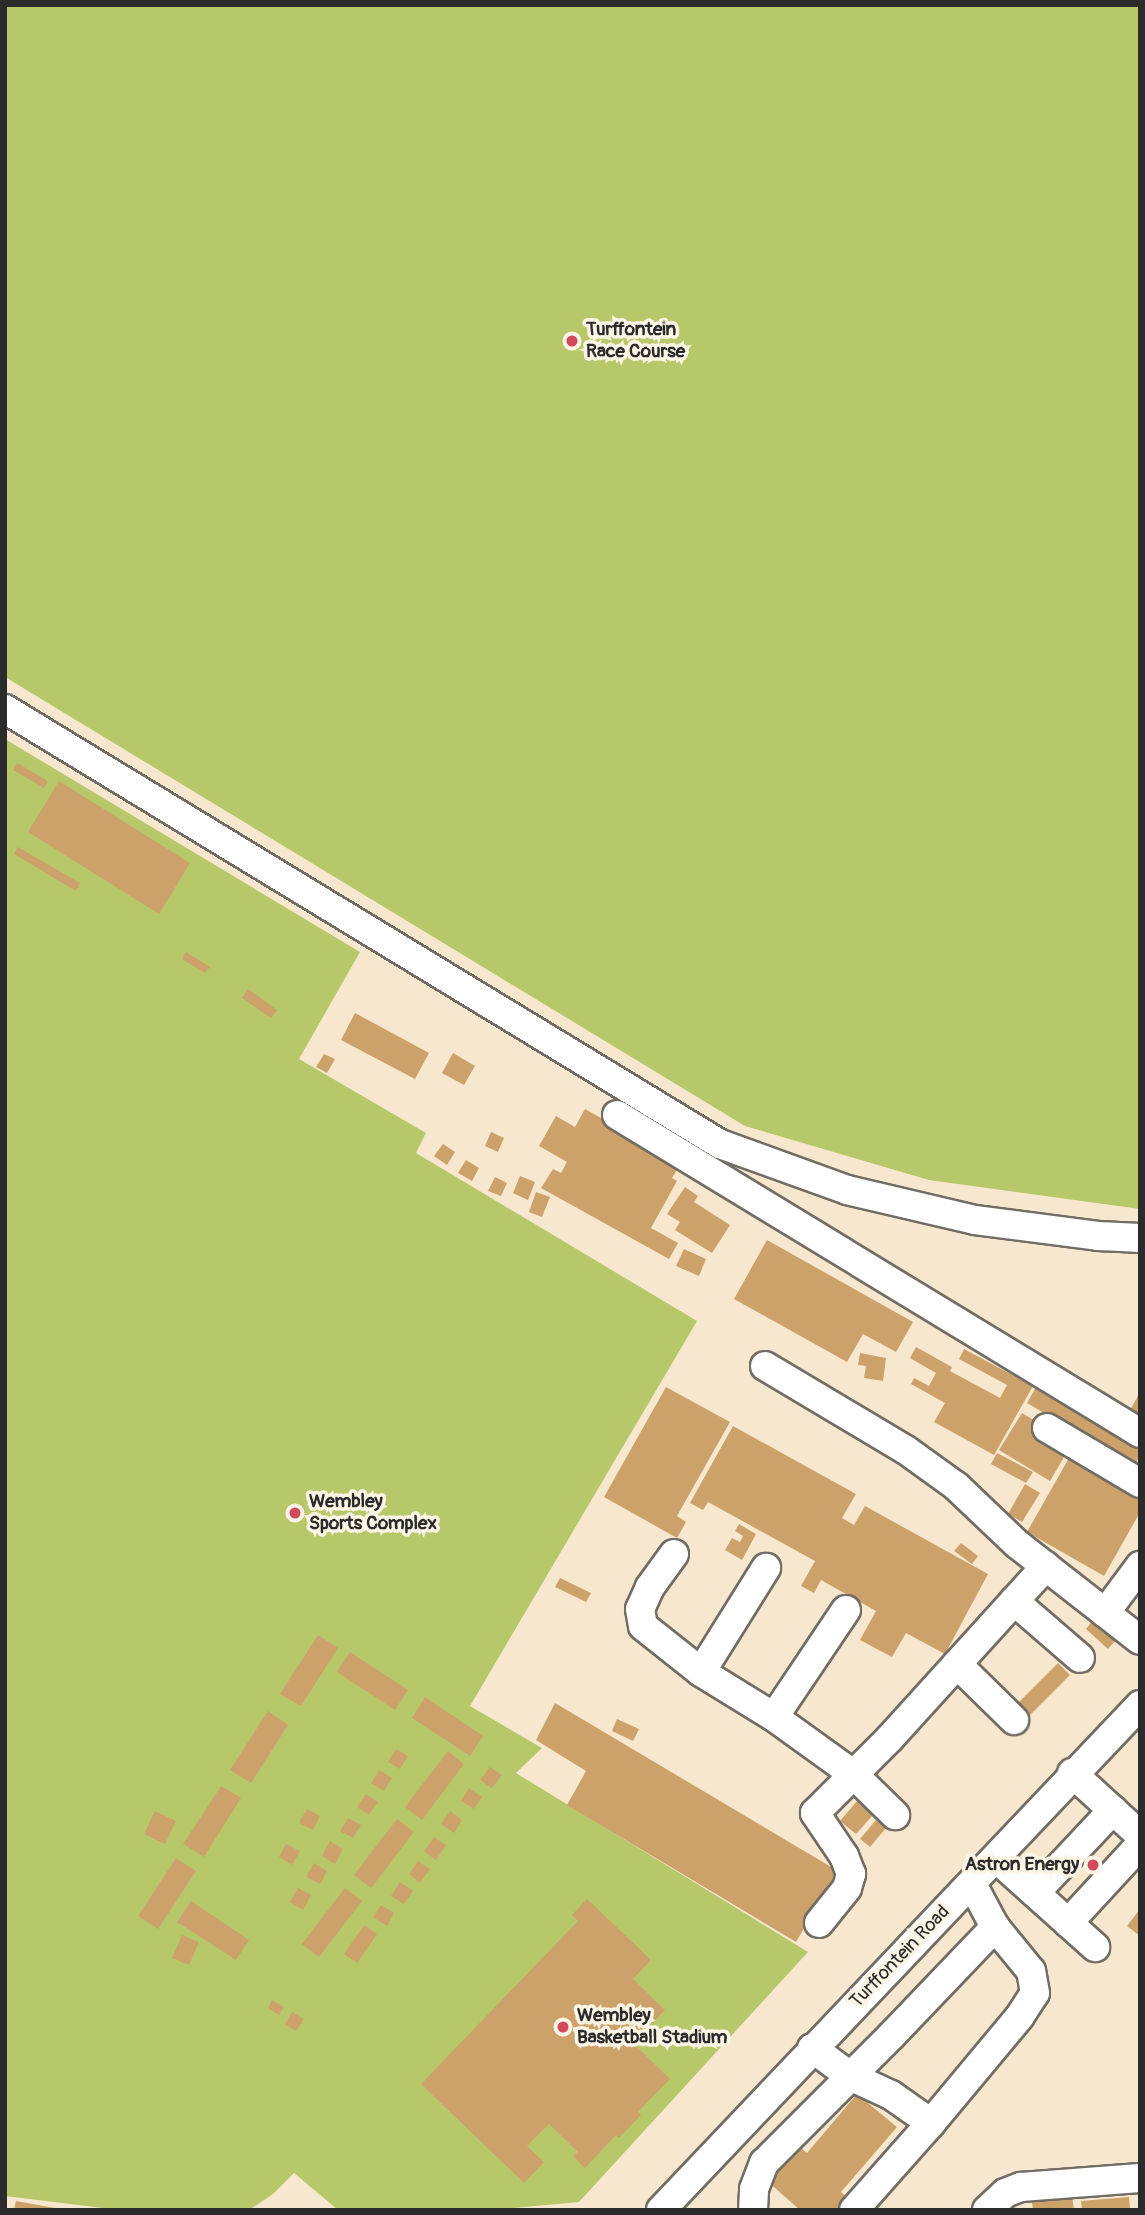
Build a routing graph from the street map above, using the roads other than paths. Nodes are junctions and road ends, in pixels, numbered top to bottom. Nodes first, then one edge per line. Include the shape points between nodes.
1 (5, 709) edge
2 (617, 1115) dead end
3 (1140, 1238) edge
4 (765, 1367) dead end
5 (1047, 1428) dead end
6 (1140, 1433) edge
7 (1140, 1483) edge
8 (674, 1554) dead end
9 (1046, 1566) junction
10 (1140, 1566) edge
11 (766, 1568) dead end
12 (1014, 1601) junction
13 (846, 1610) dead end
14 (1105, 1613) junction
15 (1140, 1640) edge
16 (1080, 1658) dead end
17 (957, 1664) junction
18 (701, 1672) junction
19 (1140, 1705) edge
20 (774, 1717) junction
21 (1014, 1720) dead end
22 (1072, 1773) junction
23 (853, 1774) junction
24 (1113, 1810) junction
25 (895, 1815) dead end
26 (1140, 1835) edge
27 (1140, 1846) edge
28 (997, 1859) junction
29 (972, 1884) junction
30 (1035, 1893) junction
31 (819, 1923) dead end
32 (1068, 1923) junction
33 (995, 1927) junction
34 (1095, 1947) dead end
35 (812, 2048) junction
36 (850, 2076) junction
37 (931, 2123) junction
38 (1140, 2178) edge
39 (661, 2210) edge
40 (754, 2210) edge
41 (854, 2210) edge
42 (987, 2210) edge

1 - 3 street via 720,1144 847,1190 975,1220 1098,1237
2 - 6 street
4 - 9 street via 906,1450 957,1486
5 - 7 street
8 - 18 street via 640,1609 643,1626
9 - 12 street
9 - 14 street
10 - 14 street
11 - 18 street
12 - 16 street
12 - 17 street
13 - 20 street
14 - 15 street
17 - 21 street
17 - 23 street
18 - 20 street
19 - 22 street, Turffontein Road
20 - 23 street
22 - 24 street
22 - 28 street, Turffontein Road
23 - 25 street
23 - 31 street via 814,1813 851,1874 847,1888
24 - 26 street
24 - 30 street
27 - 32 street
28 - 29 street, Turffontein Road
28 - 30 street
29 - 33 street
29 - 35 street, Turffontein Road
30 - 32 street
32 - 34 street
33 - 36 street
33 - 37 street via 1031,1971 1035,1993
35 - 36 street
35 - 39 street, Turffontein Road
36 - 37 street via 891,2095
36 - 40 street via 764,2163 754,2189
37 - 41 street
38 - 42 street via 1021,2187 1005,2193

